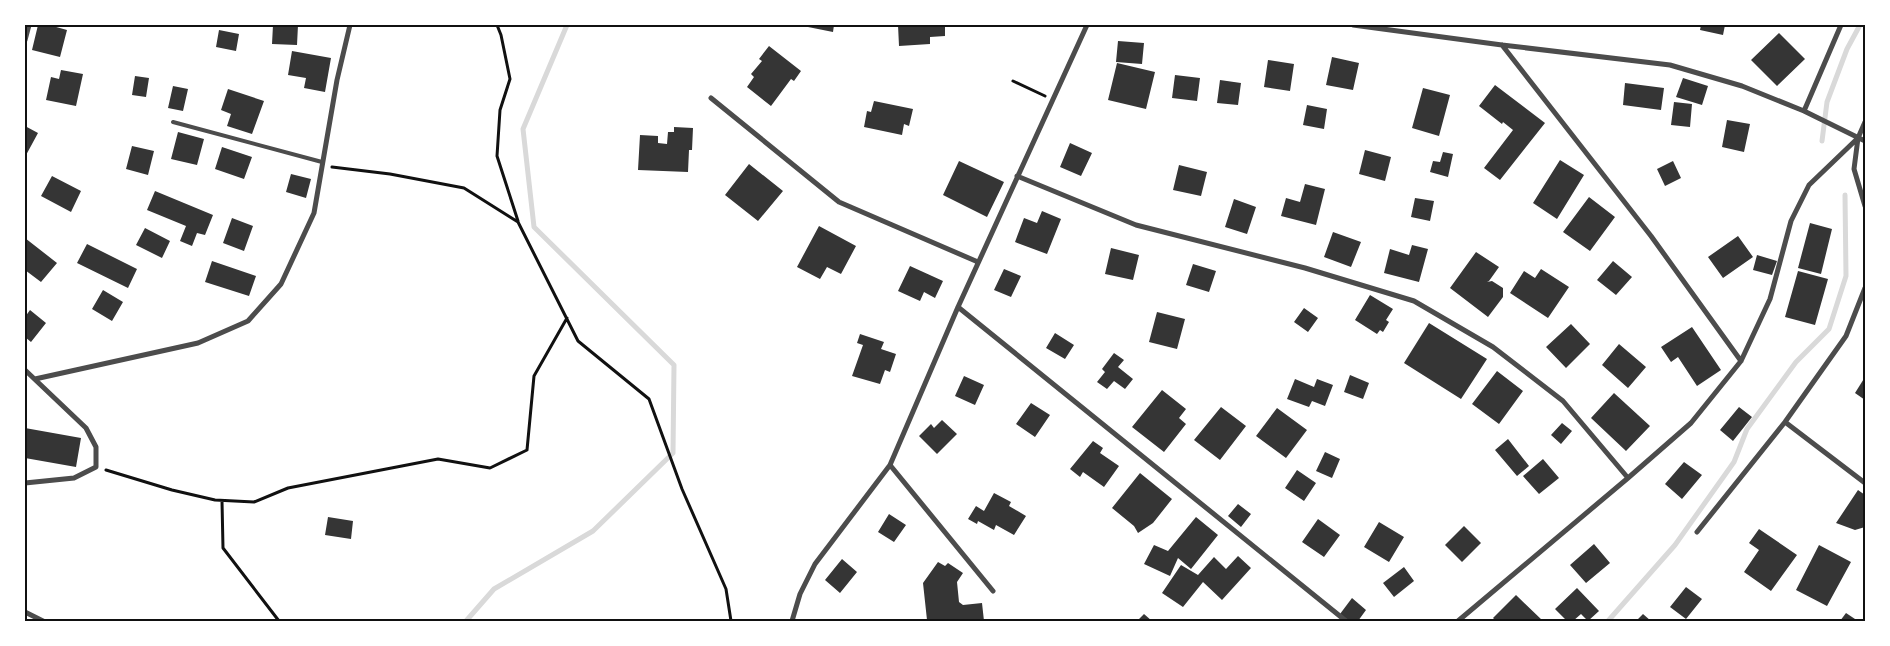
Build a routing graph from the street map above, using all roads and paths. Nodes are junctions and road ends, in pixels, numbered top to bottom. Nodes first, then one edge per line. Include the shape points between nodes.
1 (29, 25) edge
2 (350, 25) edge
3 (497, 25) edge
4 (1087, 25) edge
5 (1353, 25) edge
6 (1841, 25) edge
7 (25, 40) edge
8 (1502, 45) junction
9 (1013, 81) dead end
10 (711, 98) dead end
11 (1053, 99) junction
12 (1804, 111) junction
13 (173, 122) dead end
14 (1865, 122) edge
15 (1858, 138) junction
16 (1865, 141) edge
17 (322, 164) junction
18 (1017, 176) junction
19 (1865, 206) edge
20 (518, 222) junction
21 (978, 262) junction
22 (1865, 288) edge
23 (958, 307) junction
24 (567, 318) junction
25 (1741, 361) junction
26 (25, 370) edge
27 (35, 379) junction
28 (1785, 422) junction
29 (96, 466) junction
30 (890, 466) junction
31 (1628, 478) junction
32 (25, 483) edge
33 (1865, 483) edge
34 (222, 500) junction
35 (1697, 532) dead end
36 (993, 591) dead end
37 (25, 612) edge
38 (43, 621) edge
39 (279, 621) edge
40 (732, 621) edge
41 (792, 621) edge
42 (1346, 621) edge
43 (1458, 621) edge

1 - 7 street
2 - 17 street
3 - 20 path via 510,79 500,110 497,156
4 - 11 street
5 - 8 street
6 - 12 street
8 - 12 street via 1670,65 1742,86
8 - 25 street via 1650,236
9 - 11 path
10 - 21 street via 839,202
11 - 18 street
12 - 15 street
13 - 17 lane
14 - 15 street
15 - 16 street
15 - 19 street via 1854,169
15 - 25 street via 1809,185 1791,221 1770,300
17 - 20 path via 464,188
17 - 27 street via 314,213 281,284 248,321 198,343
18 - 21 street
18 - 31 street via 1136,225 1305,268 1414,301 1493,347 1563,401
20 - 24 path
21 - 23 street
22 - 28 street via 1846,336
23 - 30 street
23 - 42 street
24 - 34 path via 534,376 527,450 490,468 438,458 288,488 254,502
24 - 40 path via 578,341 649,399 682,489 726,589
25 - 31 street via 1691,423
26 - 27 street
27 - 29 street via 86,428 96,447
28 - 33 street
28 - 35 street
29 - 32 street via 74,478
29 - 34 path via 172,490
30 - 36 street
30 - 41 street via 815,564 800,594
31 - 43 street
34 - 39 path via 223,548
37 - 38 street

